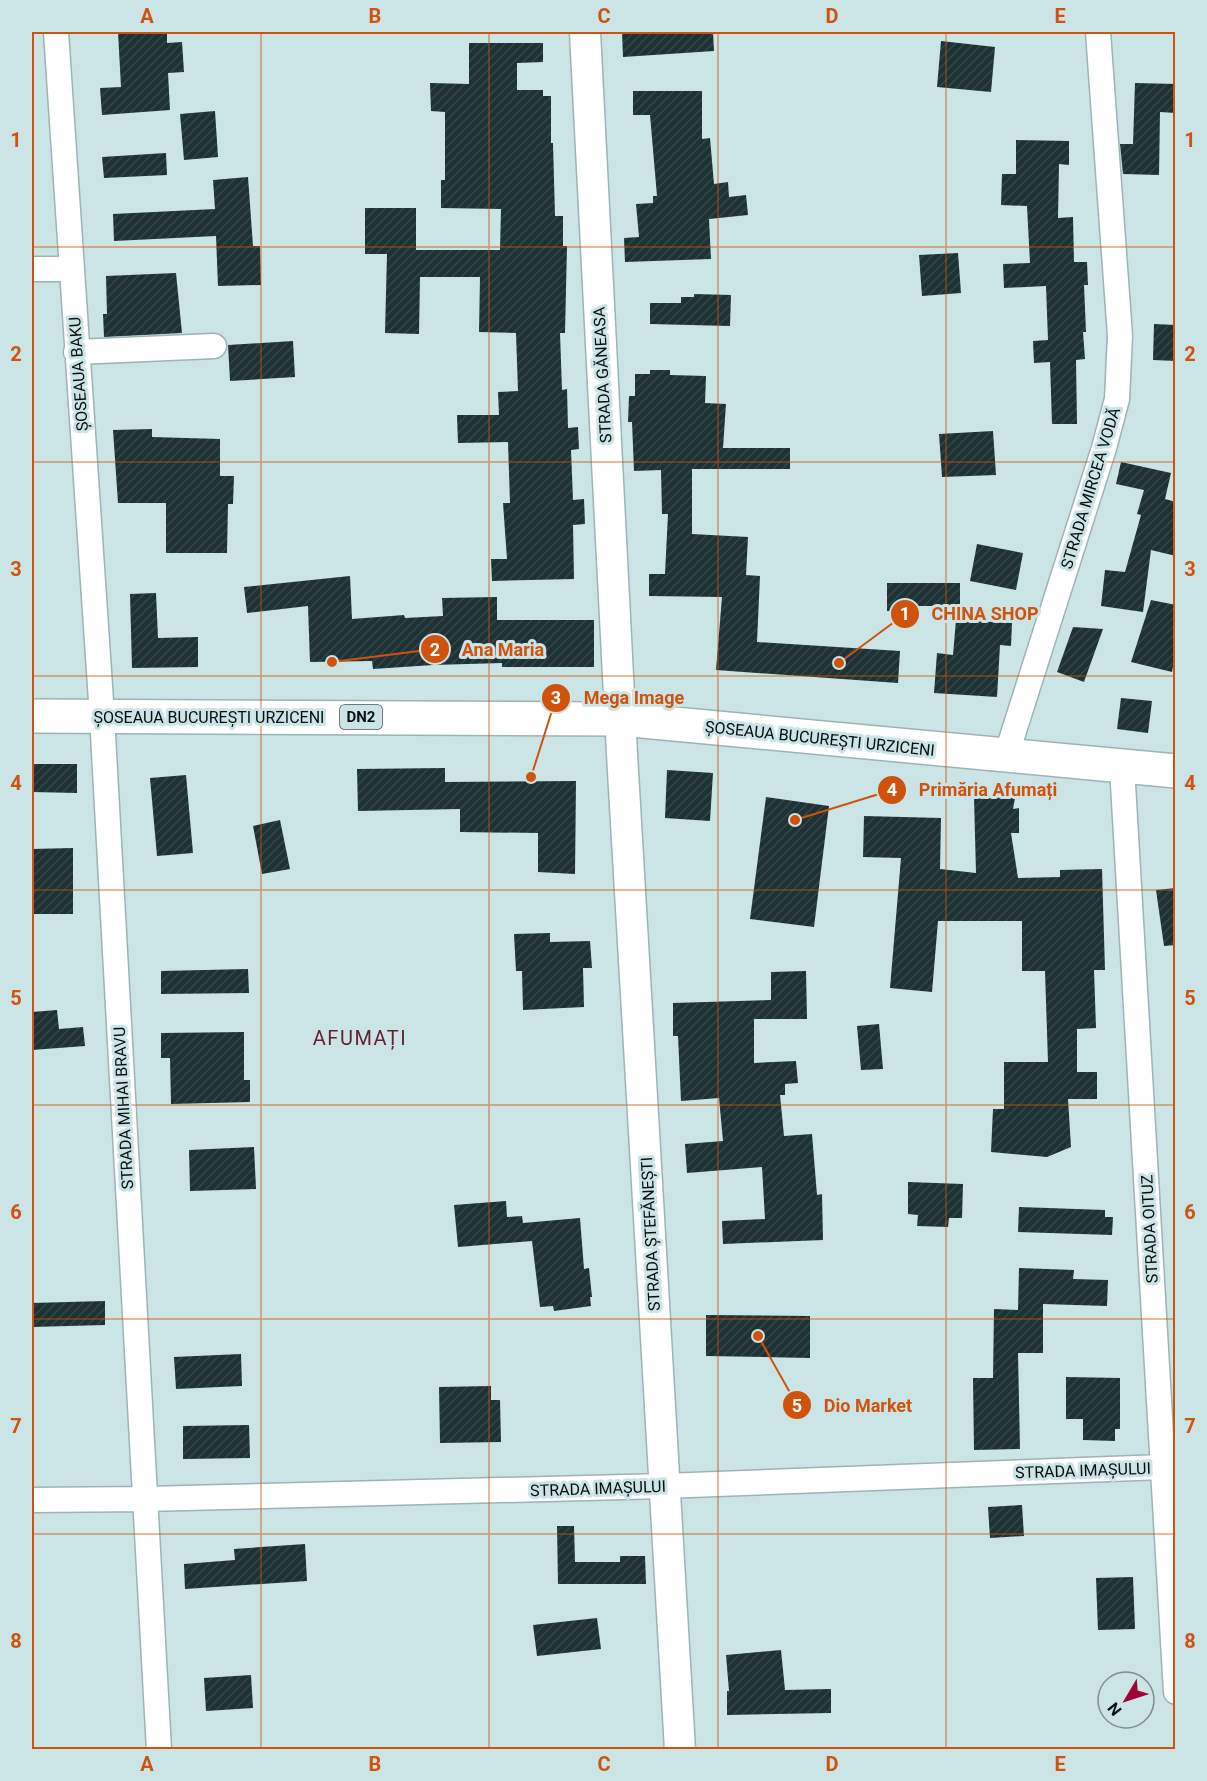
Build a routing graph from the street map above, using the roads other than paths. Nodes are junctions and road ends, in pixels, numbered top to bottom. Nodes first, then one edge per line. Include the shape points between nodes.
1 (56, 32) edge
2 (585, 32) edge
3 (1098, 32) edge
4 (32, 269) edge
5 (70, 269) junction
6 (214, 346) dead end
7 (76, 352) junction
8 (32, 716) edge
9 (102, 716) junction
10 (621, 719) junction
11 (1006, 756) junction
12 (1122, 767) junction
13 (1176, 771) edge
14 (1163, 1467) junction
15 (664, 1486) junction
16 (145, 1499) junction
17 (32, 1500) edge
18 (1176, 1692) edge
19 (159, 1749) edge
20 (680, 1749) edge

1 - 5 street, ȘOSEAUA BAKU
2 - 10 main road, STRADA GĂNEASA
3 - 11 street, STRADA MIRCEA VODĂ via 1120,336 1117,399
4 - 5 street
5 - 7 street, ȘOSEAUA BAKU
6 - 7 street
7 - 9 street, ȘOSEAUA BAKU
8 - 9 highway, ȘOSEAUA BUCUREȘTI URZICENI / DN2
9 - 10 highway, ȘOSEAUA BUCUREȘTI URZICENI / DN2
9 - 16 street, STRADA MIHAI BRAVU
10 - 11 highway, ȘOSEAUA BUCUREȘTI URZICENI / DN2
10 - 15 main road, STRADA ȘTEFĂNEȘTI
11 - 12 highway, ȘOSEAUA BUCUREȘTI URZICENI / DN2
12 - 13 highway, ȘOSEAUA BUCUREȘTI URZICENI / DN2
12 - 14 street, STRADA OITUZ
14 - 15 street, STRADA IMAȘULUI
14 - 18 street, STRADA OITUZ
15 - 16 street, STRADA IMAȘULUI
15 - 20 main road, STRADA ȘTEFĂNEȘTI
16 - 17 street, STRADA IMAȘULUI
16 - 19 street, STRADA MIHAI BRAVU

